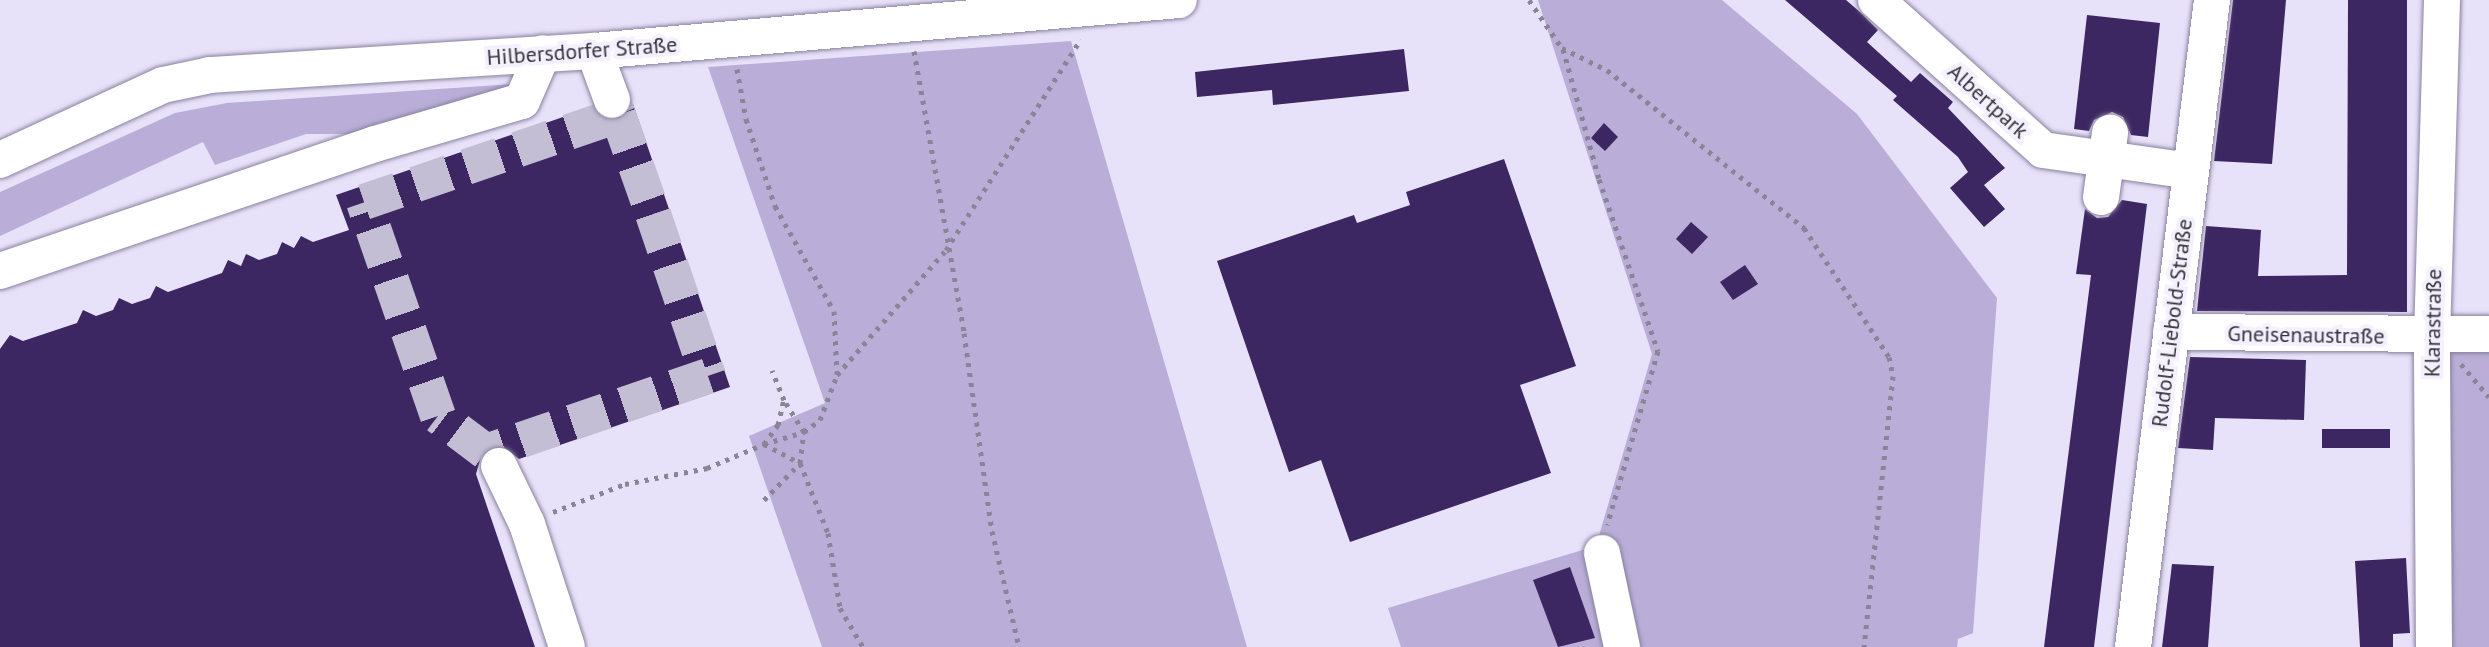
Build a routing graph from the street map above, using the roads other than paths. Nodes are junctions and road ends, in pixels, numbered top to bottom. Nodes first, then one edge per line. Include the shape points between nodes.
1 (1179, 0) edge
2 (2212, 0) edge
3 (2442, 0) edge
4 (1892, 5) edge
5 (594, 51) junction
6 (543, 53) junction
7 (612, 100) tunnel mouth
8 (2108, 146) junction
9 (0, 160) edge
10 (2191, 171) junction
11 (2101, 197) dead end
12 (0, 271) edge
13 (2171, 332) junction
14 (2489, 334) edge
15 (2432, 337) junction
16 (499, 466) dead end
17 (1602, 553) road end
18 (567, 647) edge
19 (1622, 647) edge
20 (2133, 647) edge
21 (2434, 647) edge

1 - 5 street, Hilbersdorfer Straße
2 - 10 street, Rudolf-Liebold-Straße
3 - 15 street, Klarastraße
4 - 8 street, Albertpark via 2043,150
5 - 6 street, Hilbersdorfer Straße
5 - 7 street
6 - 9 street, Hilbersdorfer Straße via 210,75 163,85
6 - 12 street via 522,101 375,144
8 - 10 street, Albertpark
8 - 11 street
10 - 13 street, Rudolf-Liebold-Straße
13 - 15 street, Gneisenaustraße
13 - 20 street, Rudolf-Liebold-Straße
14 - 15 street, Gneisenaustraße
15 - 21 street, Klarastraße
16 - 18 street via 527,524
17 - 19 street

